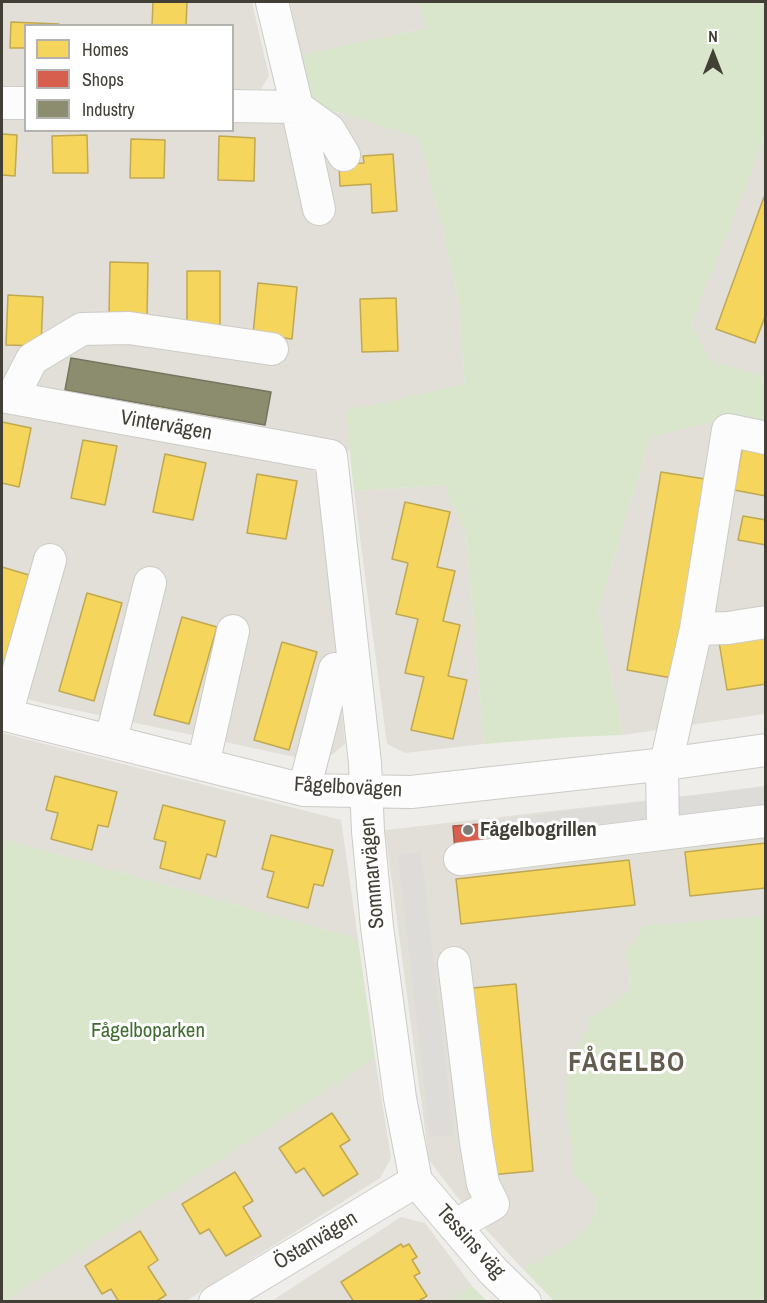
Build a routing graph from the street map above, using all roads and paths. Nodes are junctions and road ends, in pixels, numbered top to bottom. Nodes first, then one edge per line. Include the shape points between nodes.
1 (272, 2) edge
2 (2, 103) edge
3 (24, 103) edge
4 (234, 106) edge
5 (297, 108) junction
6 (344, 154) dead end
7 (319, 209) dead end
8 (272, 349) dead end
9 (7, 397) edge
10 (765, 438) edge
11 (331, 456) joint
12 (50, 560) dead end
13 (150, 583) dead end
14 (765, 622) edge
15 (696, 629) junction
16 (233, 631) dead end
17 (335, 669) dead end
18 (4, 715) edge
19 (109, 741) junction
20 (765, 750) edge
21 (664, 764) junction
22 (203, 765) junction
23 (304, 790) junction
24 (368, 792) junction
25 (765, 820) edge
26 (663, 832) junction
27 (460, 859) dead end
28 (454, 963) dead end
29 (416, 1181) junction
30 (454, 1226) junction
31 (215, 1302) edge
32 (525, 1302) edge

1 - 5 street
2 - 3 street
4 - 5 street
5 - 6 street via 329,130
5 - 7 street
8 - 9 street via 129,328 82,329 32,359
9 - 11 street, Vintervägen
10 - 15 street via 728,430
11 - 24 street, Sommarvägen
12 - 18 street
13 - 19 street
14 - 15 street
15 - 21 street
16 - 22 street
17 - 23 street
18 - 19 street, Fågelbovägen
19 - 22 street, Fågelbovägen
20 - 21 street, Fågelbovägen
21 - 24 street, Fågelbovägen via 411,792
21 - 26 street
22 - 23 street, Fågelbovägen
23 - 24 street, Fågelbovägen
24 - 29 street, Sommarvägen via 378,927 400,1098
25 - 26 street
26 - 27 street
28 - 30 street via 483,1184 493,1204
29 - 30 street, Tessins väg
29 - 31 street, Östanvägen
30 - 32 street, Tessins väg

